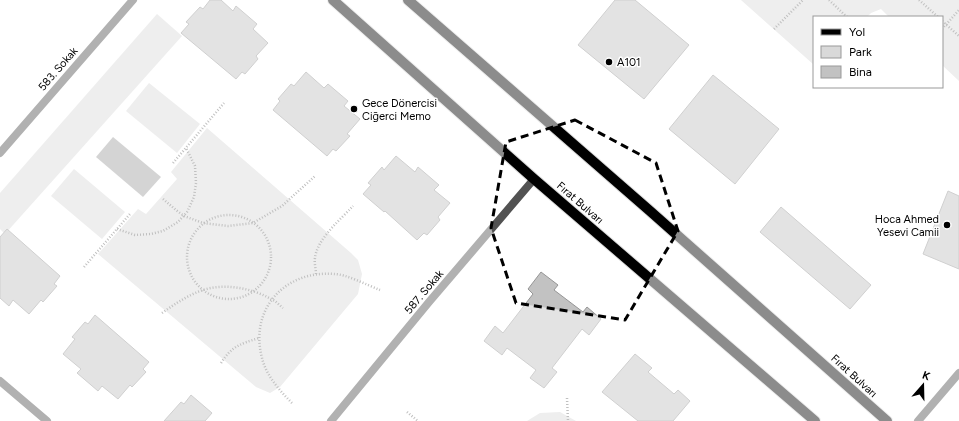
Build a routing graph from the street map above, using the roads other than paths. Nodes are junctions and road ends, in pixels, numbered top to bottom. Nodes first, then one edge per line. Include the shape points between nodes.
1 (133, 0) edge
2 (333, 0) edge
3 (408, 0) edge
4 (0, 153) edge
5 (534, 179) junction
6 (959, 373) edge
7 (0, 381) edge
8 (47, 421) edge
9 (331, 421) edge
10 (815, 421) edge
11 (887, 421) edge
12 (918, 421) edge

1 - 4 street, 583. Sokak
2 - 5 main road, Fırat Bulvarı
3 - 11 main road, Fırat Bulvarı
5 - 9 street, 587. Sokak
5 - 10 main road, Fırat Bulvarı
6 - 12 street
7 - 8 street

